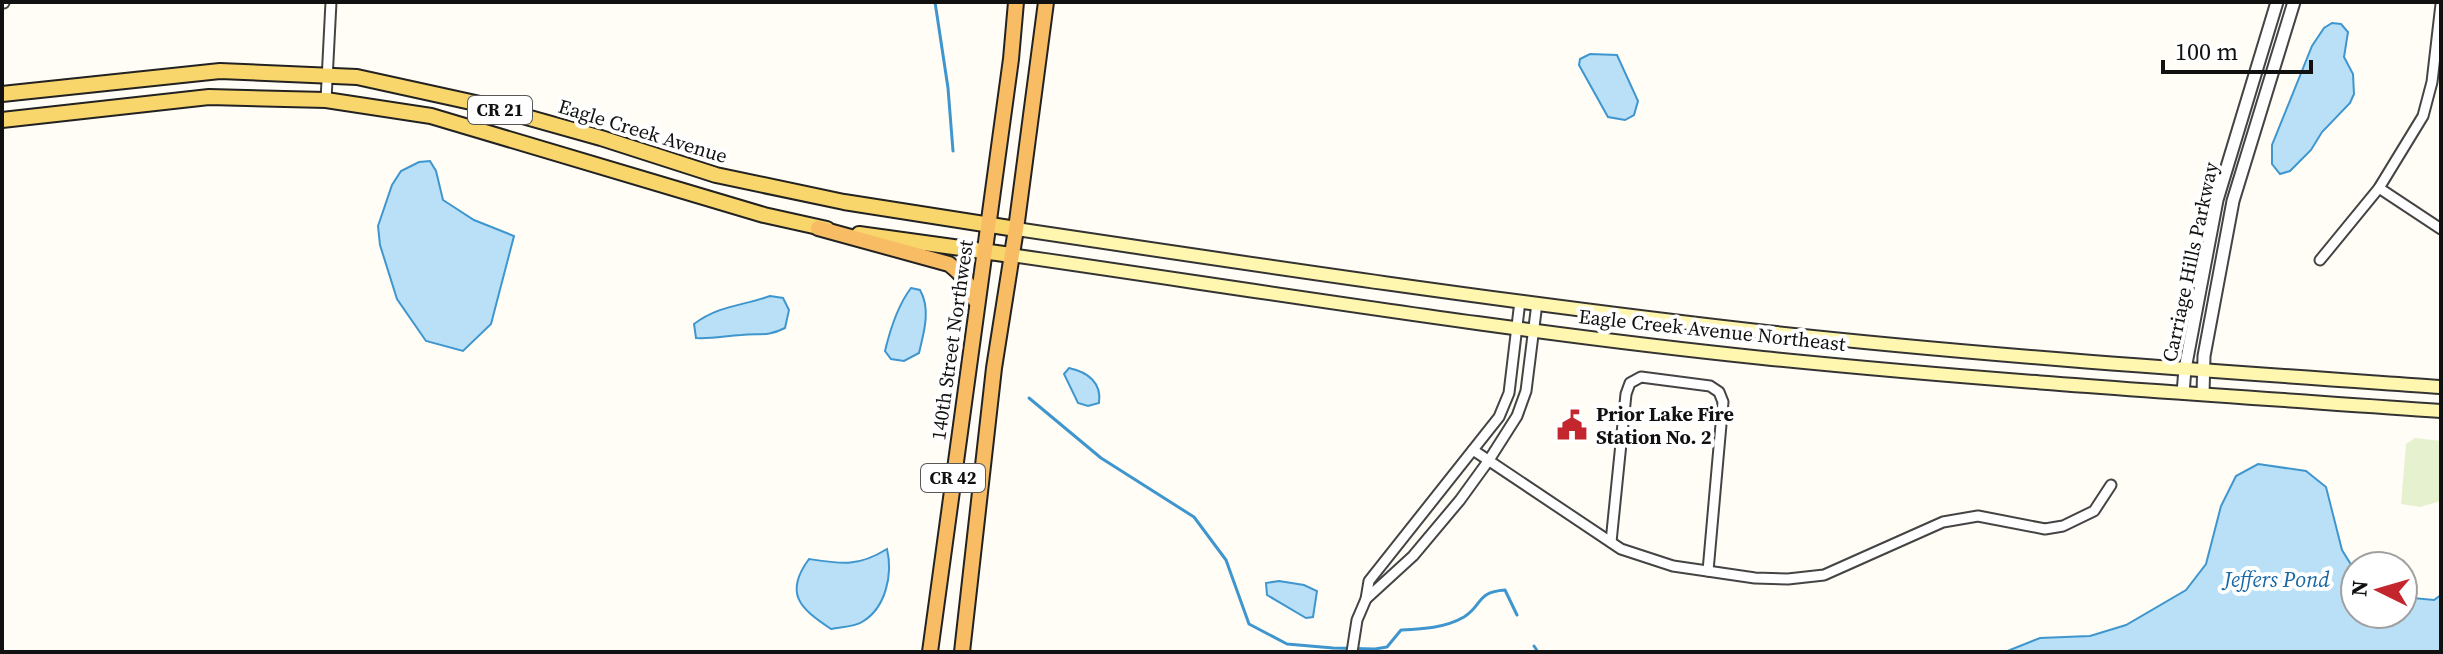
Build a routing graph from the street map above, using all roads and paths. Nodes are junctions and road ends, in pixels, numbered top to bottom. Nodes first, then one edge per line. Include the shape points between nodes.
1 (331, 2) edge
2 (1016, 2) edge
3 (1046, 2) edge
4 (2277, 2) edge
5 (2294, 2) edge
6 (2441, 4) edge
7 (328, 76) junction
8 (2, 94) edge
9 (326, 100) junction
10 (2, 120) edge
11 (2379, 188) junction
12 (988, 224) junction
13 (818, 228) junction
14 (1016, 229) junction
15 (2441, 229) edge
16 (983, 251) junction
17 (1011, 255) junction
18 (2320, 260) dead end
19 (1520, 301) junction
20 (1537, 303) junction
21 (976, 304) junction
22 (1517, 327) junction
23 (1535, 330) junction
24 (2185, 369) junction
25 (2203, 370) junction
26 (2441, 387) edge
27 (2183, 393) junction
28 (2203, 394) junction
29 (2441, 411) edge
30 (1473, 450) junction
31 (1489, 460) junction
32 (2111, 485) dead end
33 (1611, 542) junction
34 (1708, 571) junction
35 (1366, 599) junction
36 (930, 652) edge
37 (962, 652) edge
38 (1352, 652) edge

1 - 7 street
2 - 12 highway, CR 42
3 - 14 highway, CR 42
4 - 24 street, Carriage Hills Parkway via 2217,200
5 - 25 street, Carriage Hills Parkway via 2233,201
6 - 11 street via 2423,116
7 - 8 main road, Eagle Creek Avenue / CR 21 via 220,71
7 - 9 street
7 - 12 main road, Eagle Creek Avenue / CR 21 via 357,77 480,104 716,175
9 - 10 main road, CR 21 via 209,97
9 - 13 main road, CR 21 via 431,116
11 - 15 street
11 - 18 street
12 - 14 main road, Eagle Creek Avenue Northeast / CR 21
12 - 16 highway, 140th Street Northwest / CR 42
13 - 16 main road, CR 21
13 - 21 highway via 949,264 962,272
14 - 17 highway, CR 42
14 - 19 main road, Eagle Creek Avenue Northeast / CR 21
16 - 17 main road, Eagle Creek Avenue Northeast / CR 21
16 - 21 highway, 140th Street Northwest / CR 42
17 - 22 main road, Eagle Creek Avenue Northeast / CR 21
17 - 37 highway, CR 42
19 - 20 main road, Eagle Creek Avenue Northeast / CR 21
19 - 22 street
20 - 23 street
20 - 24 main road, Eagle Creek Avenue Northeast / CR 21 via 1758,331
21 - 36 highway, 140th Street Northwest / CR 42
22 - 23 main road, Eagle Creek Avenue Northeast / CR 21
22 - 30 street via 1509,393 1499,417
23 - 27 main road, Eagle Creek Avenue Northeast / CR 21 via 1763,358
23 - 31 street via 1526,391
24 - 25 main road, Eagle Creek Avenue Northeast / CR 21
24 - 27 street, Carriage Hills Parkway
25 - 26 main road, Eagle Creek Avenue Northeast / CR 21
25 - 28 street, Carriage Hills Parkway
27 - 28 main road, Eagle Creek Avenue Northeast / CR 21
28 - 29 main road, Eagle Creek Avenue Northeast / CR 21
30 - 31 street
30 - 35 street via 1369,581
31 - 33 street
31 - 35 street via 1413,556
32 - 34 street via 2094,511 2063,526 2045,529 1978,516 1943,522 1824,575 1766,579
33 - 34 street via 1673,566
33 - 34 street via 1630,383 1641,377 1710,386 1723,402
35 - 38 street

